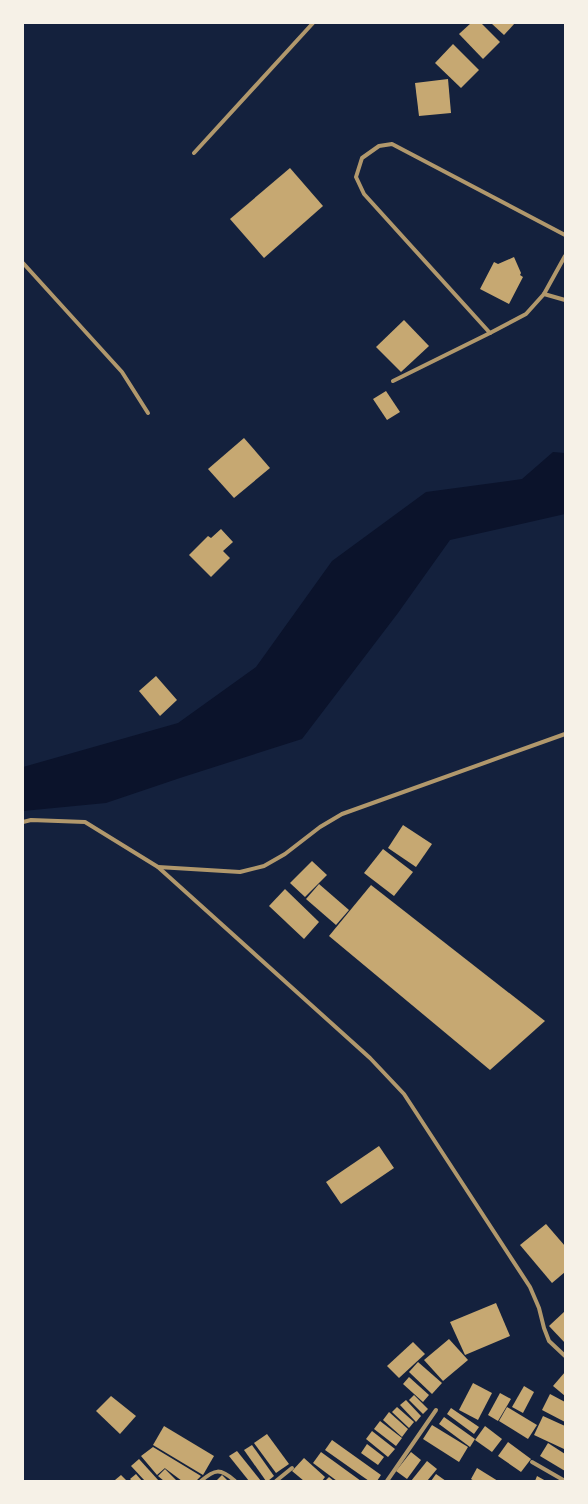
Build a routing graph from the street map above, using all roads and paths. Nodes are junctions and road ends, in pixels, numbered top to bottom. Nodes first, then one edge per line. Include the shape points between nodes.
1 (313, 23) edge
2 (194, 154) dead end
3 (565, 235) edge
4 (565, 256) edge
5 (23, 263) edge
6 (544, 294) junction
7 (565, 300) edge
8 (490, 333) junction
9 (394, 381) dead end
10 (148, 413) dead end
11 (565, 734) edge
12 (23, 822) edge
13 (158, 867) junction
14 (565, 1356) edge
15 (436, 1410) dead end
16 (532, 1462) dead end
17 (292, 1468) dead end
18 (201, 1481) edge
19 (235, 1481) edge
20 (276, 1481) edge
21 (387, 1481) edge
22 (565, 1481) edge

1 - 2 street
3 - 8 street via 392,144 379,146 362,158 356,178 364,194
4 - 6 street
5 - 10 street via 122,372
6 - 7 street
6 - 8 street via 526,314
8 - 9 street
11 - 13 street via 342,814 264,866 240,872
12 - 13 street via 85,822
13 - 14 street via 370,1058 404,1094 530,1287 550,1341
15 - 21 street
16 - 22 street
17 - 20 street
18 - 19 street via 216,1471

